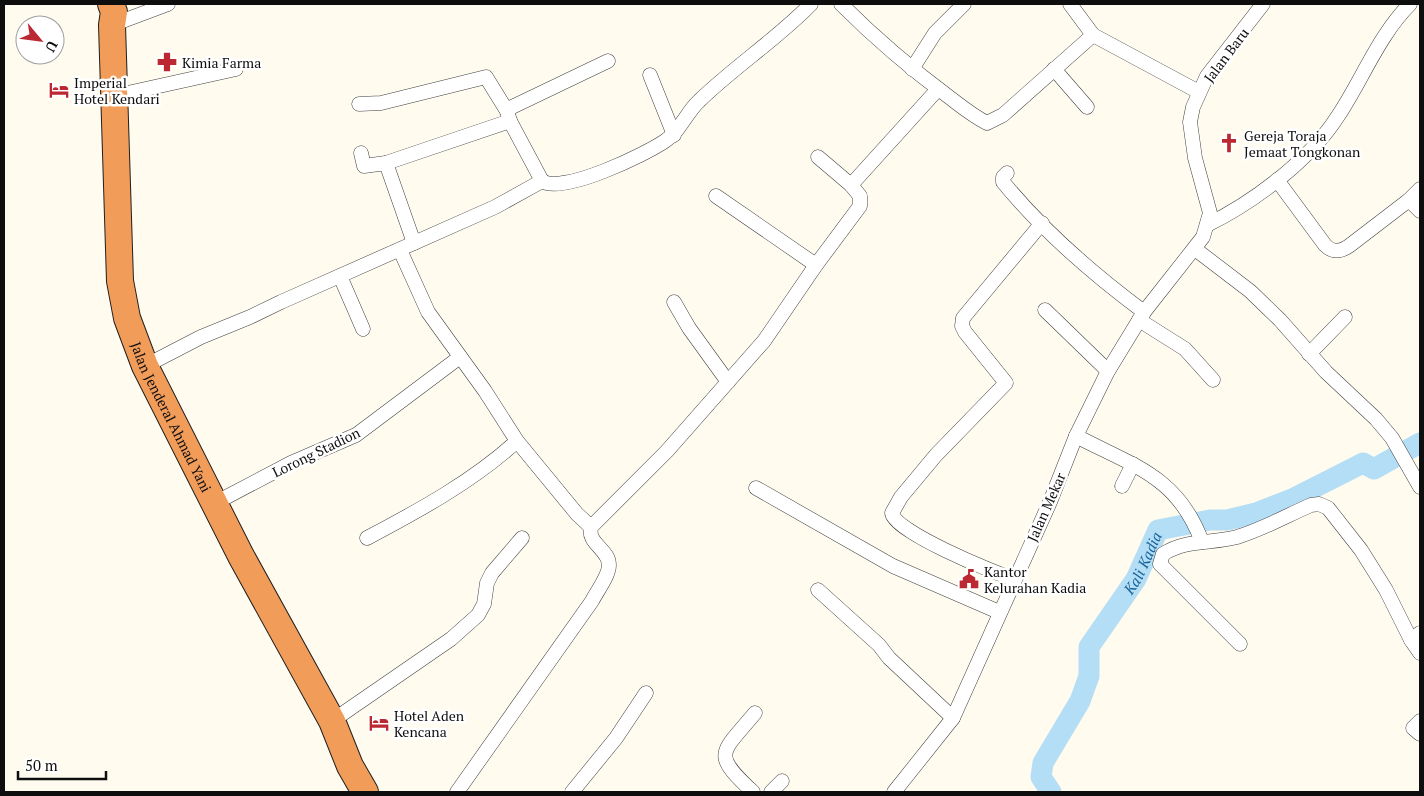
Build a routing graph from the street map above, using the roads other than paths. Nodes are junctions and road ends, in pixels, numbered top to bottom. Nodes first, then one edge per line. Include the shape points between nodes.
1 (168, 4) edge
2 (811, 4) edge
3 (841, 4) edge
4 (964, 4) edge
5 (1070, 4) edge
6 (1263, 4) edge
7 (1410, 4) edge
8 (108, 11) edge
9 (1093, 35) junction
10 (608, 61) dead end
11 (236, 69) dead end
12 (912, 69) junction
13 (1054, 69) junction
14 (650, 75) dead end
15 (938, 89) junction
16 (1199, 92) junction
17 (114, 96) junction
18 (359, 104) dead end
19 (1087, 107) dead end
20 (509, 116) junction
21 (674, 135) junction
22 (361, 153) dead end
23 (818, 157) dead end
24 (386, 164) junction
25 (1007, 173) dead end
26 (542, 180) junction
27 (1277, 180) junction
28 (851, 185) junction
29 (1420, 189) edge
30 (716, 196) dead end
31 (1408, 200) junction
32 (1420, 212) edge
33 (1042, 224) junction
34 (1207, 225) junction
35 (414, 243) junction
36 (1195, 249) junction
37 (400, 250) junction
38 (816, 265) junction
39 (340, 276) junction
40 (674, 302) dead end
41 (1044, 310) dead end
42 (1141, 316) junction
43 (1345, 317) dead end
44 (363, 329) dead end
45 (1310, 354) junction
46 (460, 358) junction
47 (145, 366) junction
48 (1108, 371) junction
49 (1213, 380) dead end
50 (728, 382) junction
51 (1076, 436) junction
52 (517, 441) junction
53 (1133, 464) junction
54 (1122, 486) dead end
55 (1420, 487) edge
56 (756, 488) dead end
57 (215, 503) junction
58 (591, 527) junction
59 (367, 538) dead end
60 (522, 538) dead end
61 (1201, 540) junction
62 (1014, 579) junction
63 (818, 590) dead end
64 (999, 612) junction
65 (1416, 636) edge
66 (1240, 644) dead end
67 (1420, 653) edge
68 (646, 693) dead end
69 (754, 714) dead end
70 (953, 718) junction
71 (332, 721) junction
72 (1420, 721) edge
73 (1420, 734) edge
74 (782, 782) dead end
75 (365, 792) edge
76 (457, 792) edge
77 (572, 792) edge
78 (753, 792) edge
79 (771, 792) edge
80 (894, 792) edge

1 - 8 street
2 - 21 street via 697,102
3 - 12 street
4 - 12 street via 935,33
5 - 9 street
6 - 16 street, Jalan Baru via 1207,76
7 - 27 street via 1387,33 1337,118 1308,152
8 - 17 highway, Jalan Jenderal Ahmad Yani
9 - 13 street
9 - 16 street
10 - 20 street via 512,107
11 - 17 street
12 - 15 street
13 - 15 street via 1003,115 987,123
13 - 19 street
14 - 21 street
15 - 28 street
16 - 34 street, Jalan Baru via 1190,122 1195,158 1209,201
17 - 47 highway, Jalan Jenderal Ahmad Yani via 120,281 127,318
18 - 20 street via 381,103 486,77
20 - 24 street
20 - 26 street
21 - 26 street via 649,150 581,179 550,184
22 - 24 street via 364,166
23 - 28 street
24 - 35 street
25 - 33 street via 1003,182
26 - 35 street via 511,200
27 - 31 street via 1325,245 1336,252 1341,252
27 - 34 street
28 - 38 street via 860,196 860,206
29 - 31 street
30 - 38 street
31 - 32 street
33 - 42 street
33 - 62 street via 963,318 964,332 1006,383 936,455 892,513 898,524 950,552
34 - 36 street, Jalan Mekar
35 - 37 street
36 - 42 street, Jalan Mekar
36 - 45 street via 1250,291
37 - 39 street
37 - 46 street via 428,312
38 - 50 street via 764,341
39 - 44 street
39 - 47 street via 201,337
40 - 50 street
41 - 48 street
42 - 48 street, Jalan Mekar
42 - 49 street via 1185,349
43 - 45 street
45 - 55 street via 1392,438
46 - 52 street
46 - 57 street, Lorong Stadion via 356,436 291,463
47 - 57 highway, Jalan Jenderal Ahmad Yani
48 - 51 street, Jalan Mekar
50 - 58 street
51 - 53 street
51 - 62 street, Jalan Mekar
52 - 58 street
52 - 59 street via 495,462 460,485
53 - 54 street
53 - 61 street via 1161,481 1178,498 1194,521
56 - 64 street via 893,566
57 - 71 highway, Jalan Jenderal Ahmad Yani
58 - 76 street via 592,539 606,555 609,570 592,600
60 - 71 street via 492,573 478,615 451,639
61 - 65 street via 1234,537 1263,529 1311,505 1324,505 1361,550
61 - 66 street via 1175,546 1163,554 1160,564
62 - 64 street, Jalan Mekar
63 - 70 street
64 - 70 street, Jalan Mekar
65 - 67 street
68 - 77 street via 616,738
69 - 78 street via 724,754 731,772
70 - 80 street, Jalan Mekar
71 - 75 highway, Jalan Jenderal Ahmad Yani via 350,766
72 - 73 street via 1413,728
74 - 79 street

